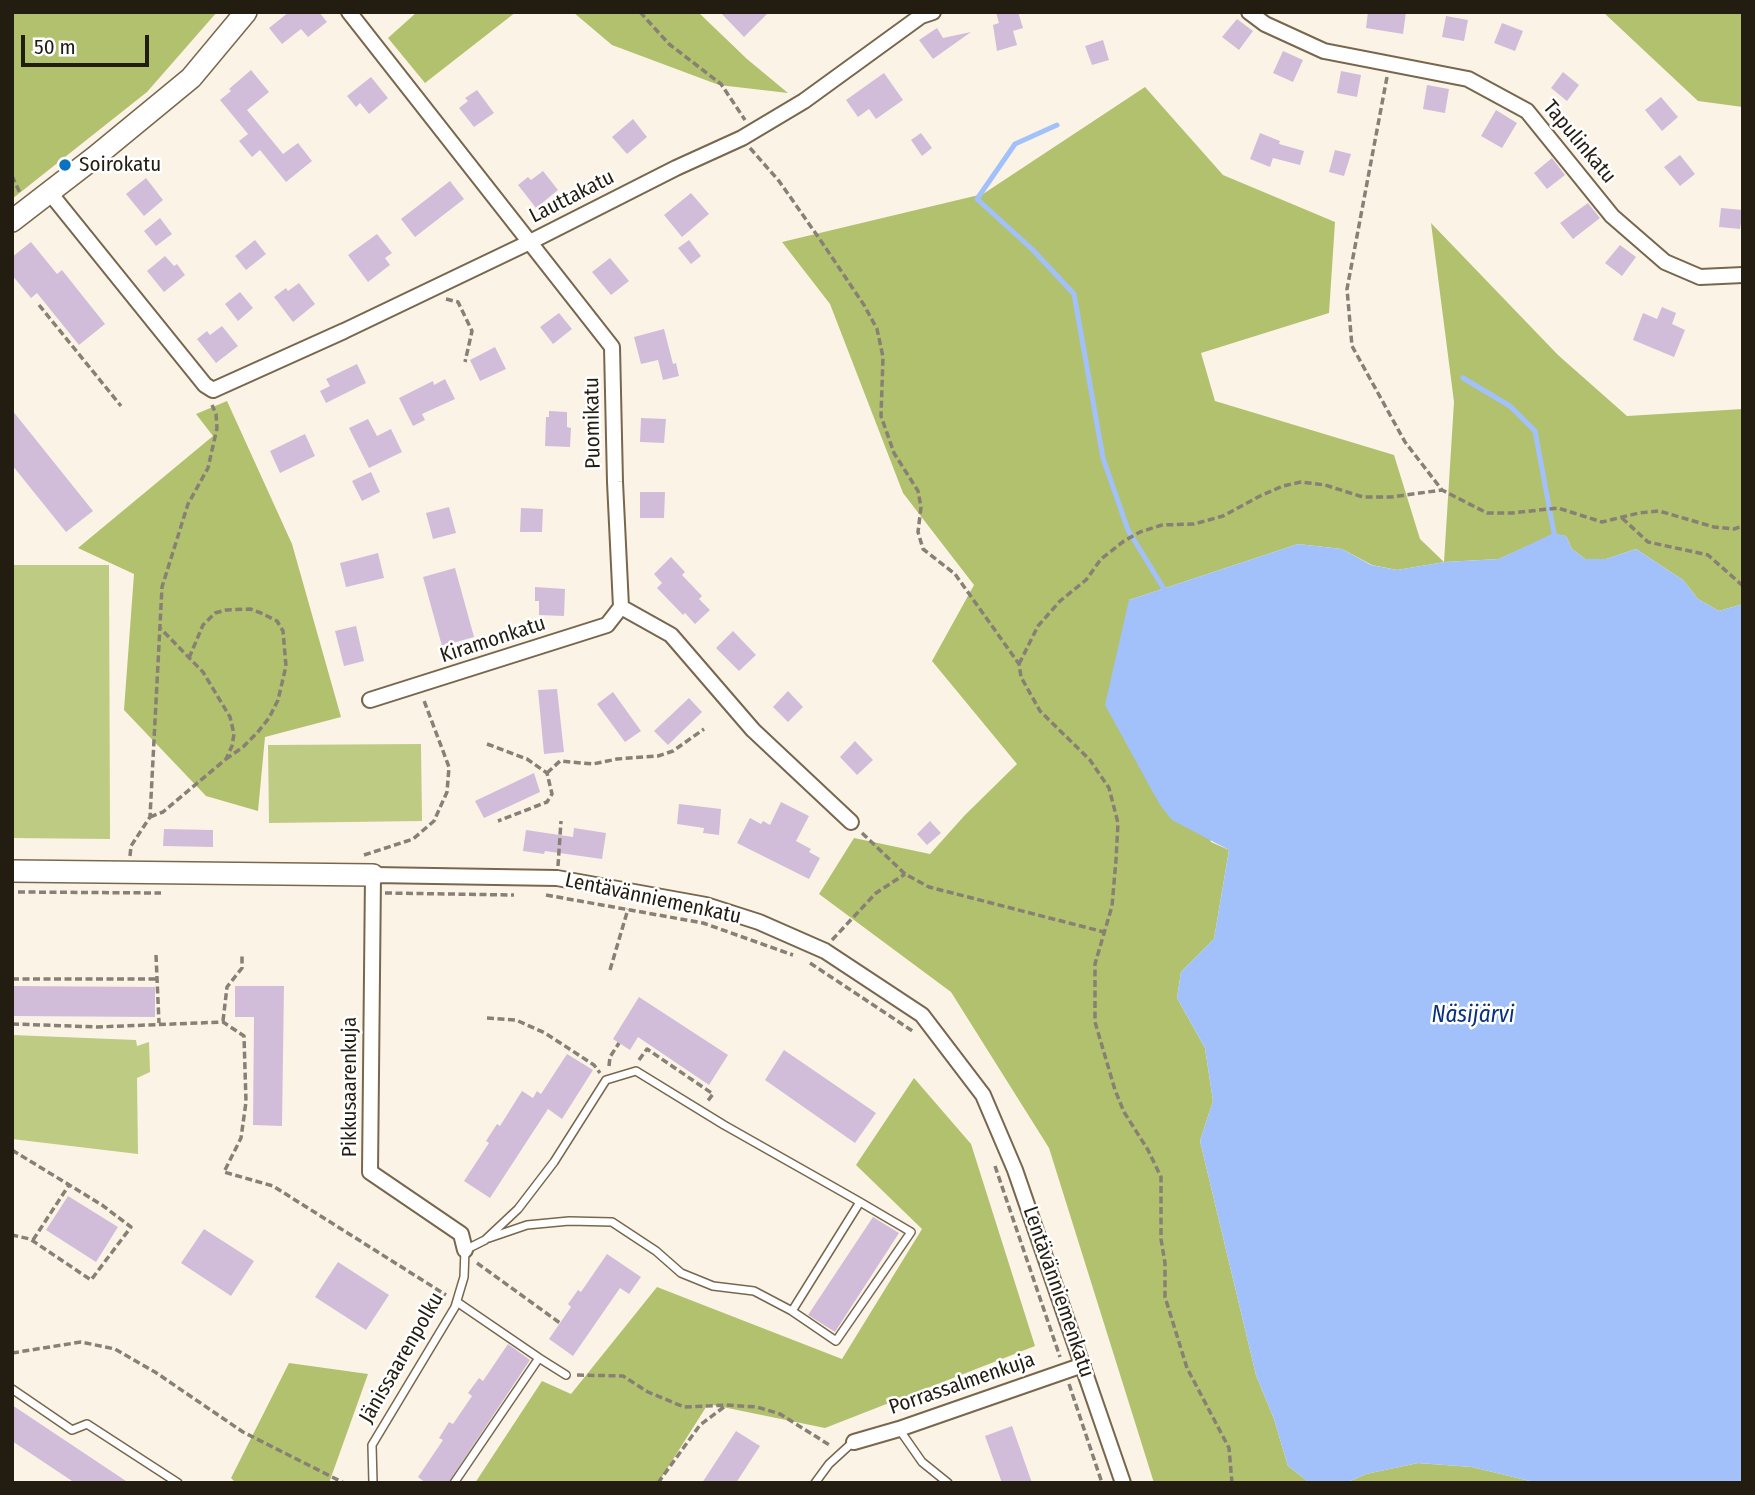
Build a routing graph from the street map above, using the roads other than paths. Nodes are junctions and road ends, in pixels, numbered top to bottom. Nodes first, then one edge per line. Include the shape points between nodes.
1 (246, 12) edge
2 (349, 12) edge
3 (1250, 12) edge
4 (923, 13) edge
5 (50, 193) junction
6 (12, 221) edge
7 (530, 242) junction
8 (1743, 275) edge
9 (621, 607) junction
10 (370, 700) dead end
11 (851, 822) road end
12 (12, 871) edge
13 (368, 881) junction
14 (860, 1202) junction
15 (485, 1240) junction
16 (465, 1250) junction
17 (457, 1302) junction
18 (792, 1311) junction
19 (539, 1357) junction
20 (1083, 1365) junction
21 (566, 1375) road end
22 (12, 1389) edge
23 (899, 1429) junction
24 (848, 1447) joint
25 (178, 1483) edge
26 (373, 1483) edge
27 (454, 1483) edge
28 (815, 1483) edge
29 (948, 1483) edge
30 (1124, 1483) edge

1 - 5 street via 191,78
2 - 7 street, Puomikatu
3 - 8 street, Tapulinkatu via 1265,24 1324,51 1468,79 1527,111 1612,216 1665,262 1700,277
4 - 7 street, Lauttakatu via 804,101 748,135
5 - 6 street
5 - 7 street, Lauttakatu via 213,390
7 - 9 street, Puomikatu via 612,347
9 - 10 street, Kiramonkatu via 607,625
9 - 11 street via 671,635 752,730
12 - 13 street, Lentävänniemenkatu via 128,883
13 - 16 street, Pikkusaarenkuja via 370,1172 461,1234
13 - 20 street, Lentävänniemenkatu via 557,878 706,905 825,951 922,1015 983,1095 1015,1170
14 - 15 lane via 636,1070 606,1080 554,1162 518,1209
14 - 18 lane
14 - 18 lane via 911,1232 836,1340
15 - 16 lane
15 - 18 lane via 527,1225 612,1222 681,1273 713,1286 754,1291
16 - 17 lane, Jänissaarenpolku
17 - 19 lane
17 - 26 lane, Jänissaarenpolku via 372,1445
19 - 21 lane
19 - 27 lane
20 - 23 street, Porrassalmenkuja
20 - 30 street, Lentävänniemenkatu
22 - 25 lane via 72,1430 87,1424
23 - 24 street, Porrassalmenkuja
23 - 29 lane via 922,1462
24 - 28 lane

